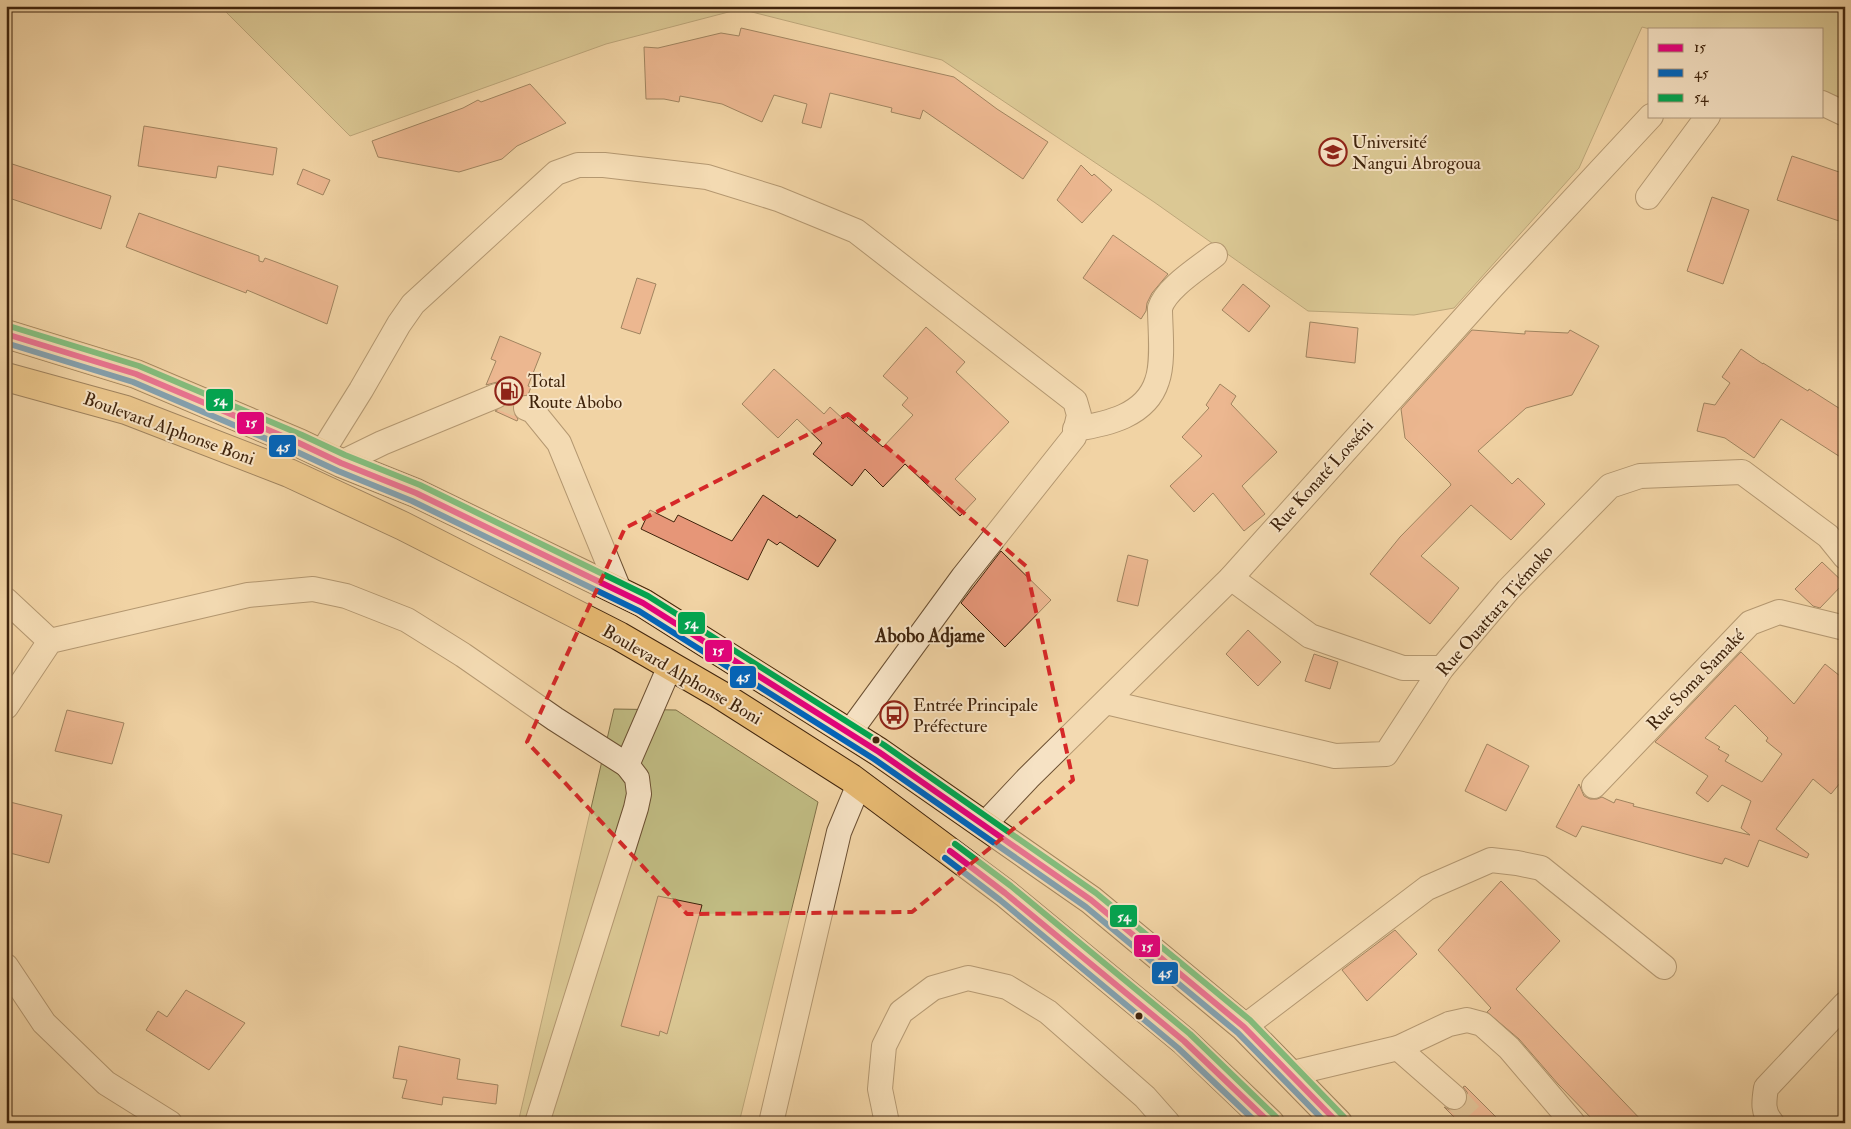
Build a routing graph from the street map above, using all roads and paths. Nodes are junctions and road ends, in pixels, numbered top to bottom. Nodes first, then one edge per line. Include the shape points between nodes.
1 (1824, 104) edge
2 (1845, 114) edge
3 (1649, 118) edge
4 (1707, 118) edge
5 (1648, 197) dead end
6 (1216, 255) dead end
7 (6, 334) edge
8 (6, 377) edge
9 (496, 396) tunnel mouth
10 (526, 408) tunnel mouth
11 (1075, 429) junction
12 (331, 459) junction
13 (1845, 557) edge
14 (1231, 578) junction
15 (620, 592) junction
16 (6, 600) edge
17 (1845, 628) edge
18 (50, 641) junction
19 (670, 666) junction
20 (1442, 668) junction
21 (1106, 702) junction
22 (6, 706) edge
23 (849, 733) junction
24 (627, 765) junction
25 (860, 784) junction
26 (1594, 786) dead end
27 (984, 826) junction
28 (6, 966) edge
29 (1664, 967) dead end
30 (1845, 1004) edge
31 (1244, 1027) junction
32 (1398, 1048) junction
33 (1289, 1074) junction
34 (1454, 1096) tunnel mouth
35 (170, 1123) edge
36 (537, 1123) edge
37 (772, 1123) edge
38 (887, 1123) edge
39 (1168, 1123) edge
40 (1270, 1123) edge
41 (1338, 1123) edge
42 (1573, 1123) edge
43 (1772, 1123) edge

1 - 2 street
3 - 14 street, Rue Konaté Losséni via 1492,287
4 - 5 street
6 - 11 street via 1174,288 1161,303 1158,381 1148,400 1132,413 1104,424
7 - 12 main road, Boulevard Alphonse Boni via 136,374
8 - 19 main road, Boulevard Alphonse Boni via 126,410 289,473 403,526 619,636
9 - 12 street via 382,443
10 - 15 street via 533,411 559,443
11 - 12 street via 1079,416 1075,401 856,231 778,199 707,177 578,164 556,173 413,304 361,390
11 - 23 street via 1074,437 963,577
12 - 15 main road, Boulevard Alphonse Boni via 416,493
13 - 20 street, Rue Ouattara Tiémoko via 1828,536 1742,472 1640,476 1610,486 1508,590
14 - 20 street via 1310,636 1402,668
14 - 21 street, Rue Konaté Losséni
15 - 23 main road, Boulevard Alphonse Boni via 643,603
16 - 18 street
17 - 26 street, Rue Soma Samaké via 1779,612 1750,623
18 - 22 street
18 - 24 street via 248,595 313,589 346,596 407,620
19 - 24 street
19 - 25 main road, Boulevard Alphonse Boni
20 - 21 street, Rue Ouattara Tiémoko via 1386,754 1335,756
21 - 27 street, Rue Konaté Losséni
23 - 27 main road, Boulevard Alphonse Boni
24 - 36 street via 637,778 639,794 636,808
25 - 37 street via 838,832
25 - 40 main road, Boulevard Alphonse Boni via 1005,893 1184,1041
27 - 31 main road, Boulevard Alphonse Boni via 1091,900
28 - 35 street via 44,1022 106,1083
29 - 31 street via 1541,868 1491,860 1427,888
30 - 43 street via 1766,1088 1763,1103 1767,1118
31 - 33 main road, Boulevard Alphonse Boni
32 - 33 street
32 - 34 street
32 - 42 street via 1449,1024 1467,1020 1482,1024 1510,1048
33 - 41 main road, Boulevard Alphonse Boni
38 - 39 street via 880,1089 884,1046 901,1012 933,988 968,978 1007,988 1048,1012 1145,1097

